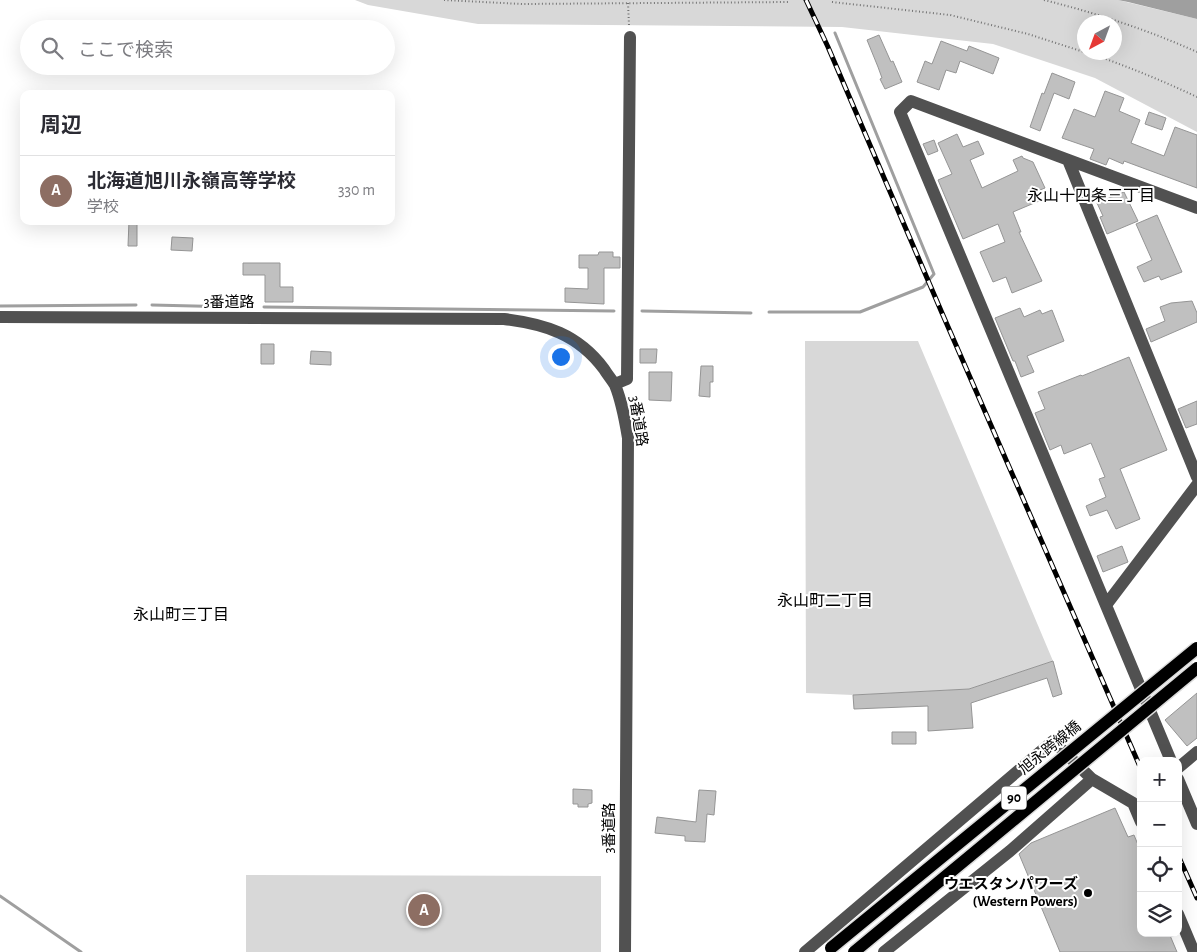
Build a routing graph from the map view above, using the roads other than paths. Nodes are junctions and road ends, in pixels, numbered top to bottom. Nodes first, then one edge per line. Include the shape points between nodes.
1 (630, 37) dead end
2 (1068, 160) junction
3 (1197, 208) edge
4 (0, 317) edge
5 (615, 384) junction
6 (1197, 477) edge
7 (1197, 485) edge
8 (1106, 605) junction
9 (1197, 648) edge
10 (1197, 668) edge
11 (1197, 752) edge
12 (1169, 757) edge
13 (1182, 765) edge
14 (1092, 779) junction
15 (1182, 788) edge
16 (1137, 812) edge
17 (1197, 824) edge
18 (1182, 924) edge
19 (831, 948) dead end
20 (625, 952) edge
21 (805, 952) edge
22 (854, 952) edge
23 (884, 952) edge
24 (1194, 952) edge

1 - 5 street via 627,378
2 - 3 street
2 - 6 street
2 - 8 street via 911,101 900,112
4 - 5 street, 3番道路 via 504,319 531,322 577,342 597,360
5 - 20 street, 3番道路 via 628,438
7 - 8 street
8 - 12 street
9 - 19 main road, 旭永跨線橋 / 90, bridge
10 - 22 main road, 旭永跨線橋 / 90, bridge
11 - 13 street
14 - 16 street via 1133,802
14 - 21 street via 1053,741
14 - 23 street via 1003,857
15 - 17 street
18 - 24 street

